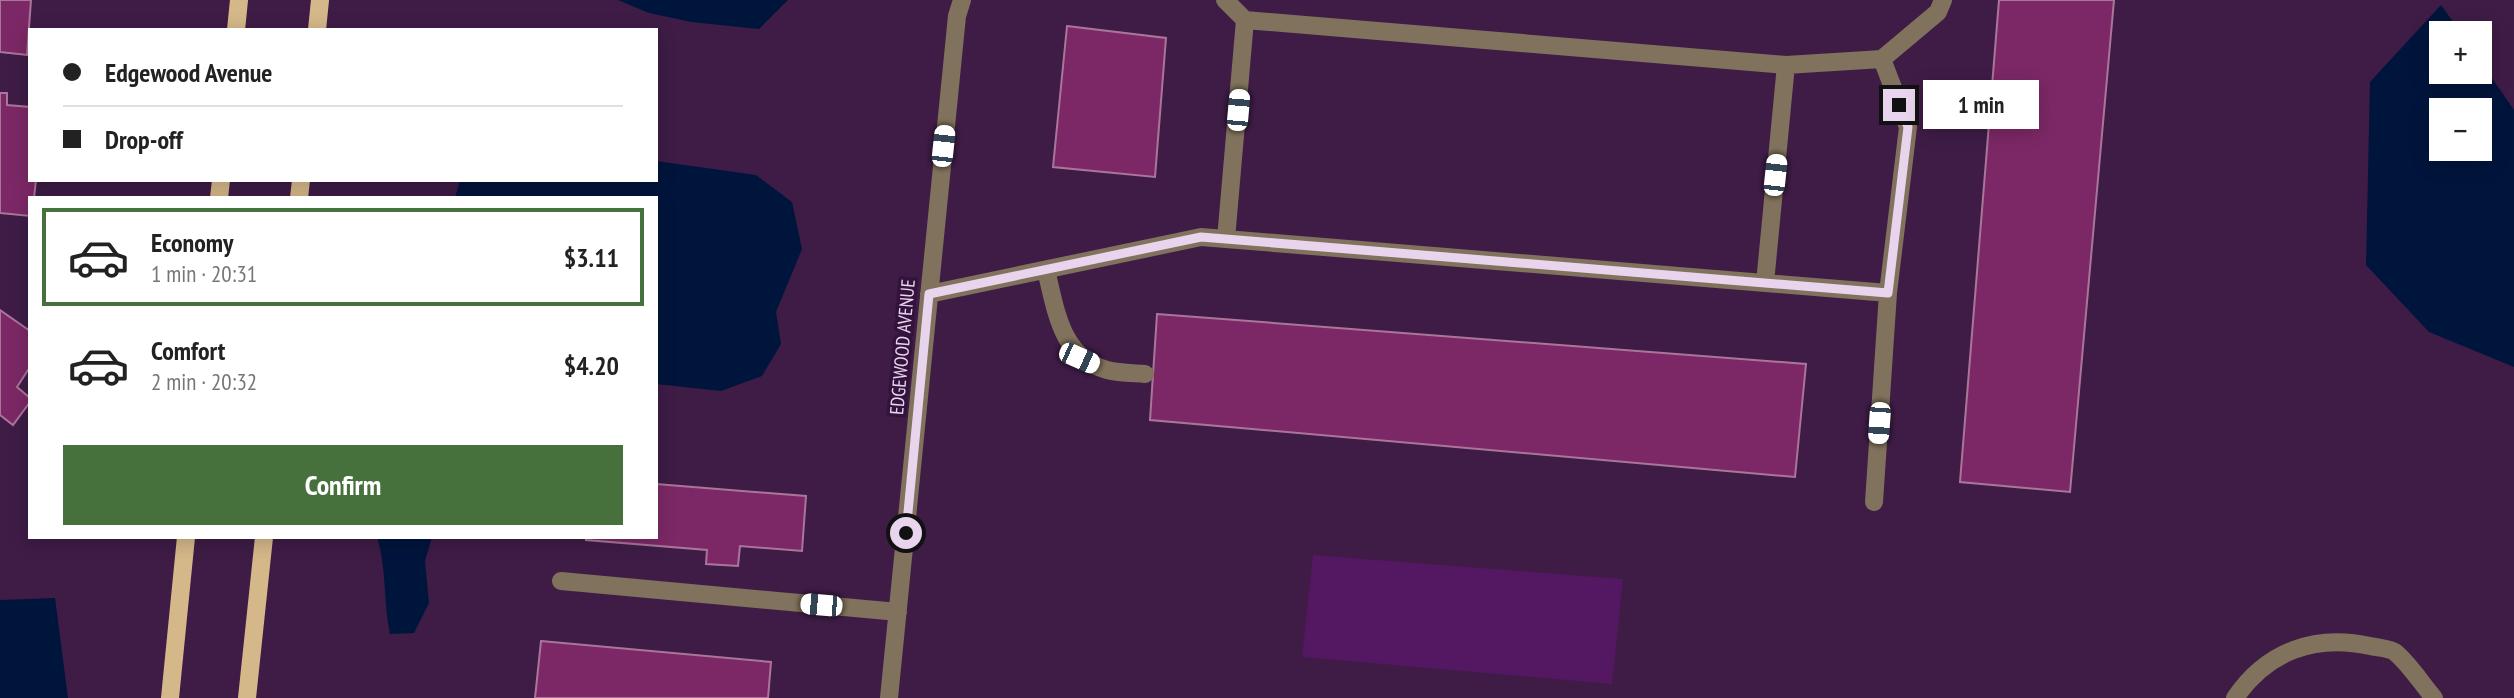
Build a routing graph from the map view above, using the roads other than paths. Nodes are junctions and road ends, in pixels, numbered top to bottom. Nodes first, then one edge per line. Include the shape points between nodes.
1 (239, 0) edge
2 (320, 0) edge
3 (962, 0) edge
4 (1225, 0) edge
5 (1943, 0) edge
6 (1245, 20) junction
7 (236, 28) edge
8 (317, 28) edge
9 (1882, 59) junction
10 (1786, 65) junction
11 (1226, 239) junction
12 (1046, 270) junction
13 (1765, 283) junction
14 (1888, 293) junction
15 (929, 294) junction
16 (1145, 374) dead end
17 (1874, 502) dead end
18 (186, 539) edge
19 (264, 539) edge
20 (561, 581) dead end
21 (898, 612) junction
22 (170, 698) edge
23 (247, 698) edge
24 (889, 698) edge
25 (2235, 698) edge
26 (2434, 698) edge

1 - 7 main road
2 - 8 main road
3 - 15 street, EDGEWOOD AVENUE
4 - 6 street
5 - 9 street via 1938,12
6 - 10 street
6 - 11 street
9 - 10 street
9 - 14 street via 1908,127
10 - 13 street
11 - 12 street via 1201,237
11 - 13 street
12 - 15 street
12 - 16 street via 1060,327 1079,358 1106,370
13 - 14 street
14 - 17 street
15 - 21 street, EDGEWOOD AVENUE
18 - 22 main road
19 - 23 main road
20 - 21 street
21 - 24 street, EDGEWOOD AVENUE
25 - 26 street via 2248,679 2279,655 2316,643 2350,641 2394,651

